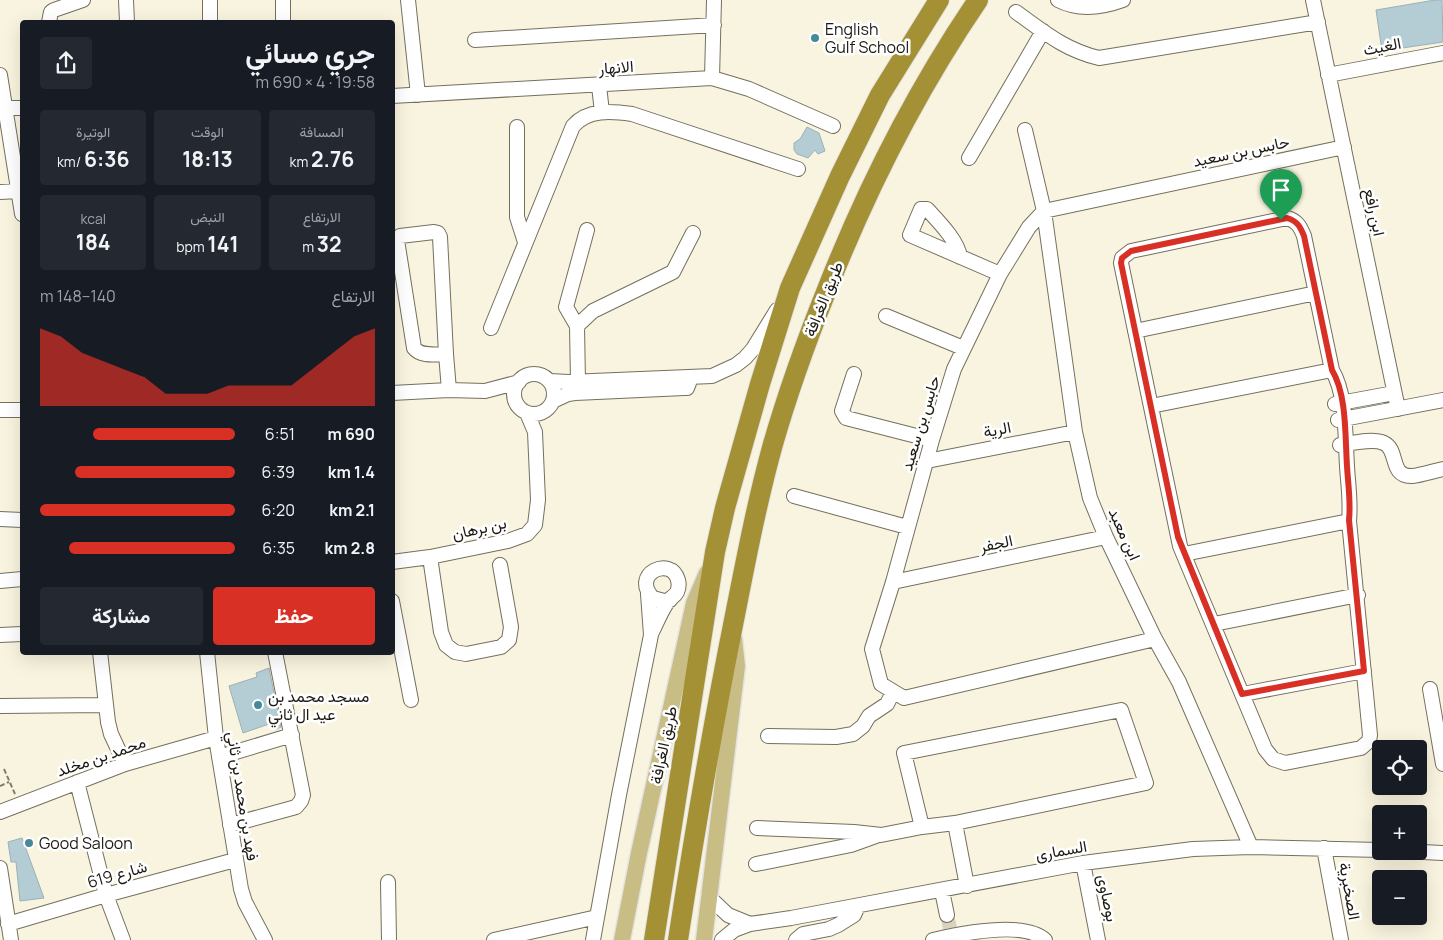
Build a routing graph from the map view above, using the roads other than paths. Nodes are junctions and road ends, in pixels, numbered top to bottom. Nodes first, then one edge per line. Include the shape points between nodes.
1 (83, 0) edge
2 (126, 0) edge
3 (210, 0) edge
4 (283, 0) edge
5 (408, 0) edge
6 (714, 0) edge
7 (939, 0) edge
8 (978, 0) edge
9 (1058, 0) edge
10 (1123, 0) edge
11 (1313, 0) edge
12 (1016, 12) dead end
13 (49, 20) edge
14 (126, 20) edge
15 (210, 20) edge
16 (283, 20) edge
17 (1318, 22) junction
18 (714, 24) junction
19 (1043, 31) junction
20 (476, 40) dead end
21 (1443, 53) edge
22 (0, 75) edge
23 (1328, 75) junction
24 (712, 78) junction
25 (599, 86) junction
26 (418, 95) junction
27 (395, 96) edge
28 (6, 108) junction
29 (20, 108) edge
30 (602, 112) junction
31 (833, 126) dead end
32 (517, 127) dead end
33 (1025, 130) dead end
34 (1344, 147) junction
35 (969, 158) dead end
36 (798, 169) dead end
37 (19, 191) junction
38 (0, 192) edge
39 (20, 199) edge
40 (1044, 211) junction
41 (587, 230) dead end
42 (693, 233) dead end
43 (525, 242) junction
44 (960, 257) junction
45 (1000, 274) junction
46 (790, 288) junction
47 (1316, 293) junction
48 (886, 316) dead end
49 (577, 326) junction
50 (491, 328) dead end
51 (1135, 331) junction
52 (963, 348) junction
53 (446, 354) junction
54 (1332, 370) junction
55 (854, 374) dead end
56 (684, 378) junction
57 (549, 381) junction
58 (519, 382) junction
59 (578, 382) junction
60 (449, 390) junction
61 (485, 390) junction
62 (395, 393) edge
63 (1394, 393) junction
64 (515, 400) junction
65 (1443, 400) edge
66 (553, 401) junction
67 (1338, 404) junction
68 (1151, 406) junction
69 (1398, 409) junction
70 (0, 410) edge
71 (20, 410) edge
72 (534, 413) junction
73 (1341, 419) junction
74 (1075, 432) junction
75 (932, 440) junction
76 (1343, 444) junction
77 (927, 461) junction
78 (1443, 469) edge
79 (794, 496) dead end
80 (0, 519) edge
81 (20, 520) edge
82 (1349, 520) junction
83 (908, 527) junction
84 (1106, 537) junction
85 (715, 552) junction
86 (1184, 554) junction
87 (430, 557) junction
88 (395, 562) edge
89 (500, 565) dead end
90 (20, 579) edge
91 (0, 581) edge
92 (893, 582) junction
93 (648, 594) junction
94 (1358, 595) junction
95 (670, 600) junction
96 (395, 617) edge
97 (733, 623) junction
98 (1214, 624) junction
99 (20, 634) edge
100 (0, 635) edge
101 (651, 635) junction
102 (1155, 639) junction
103 (100, 655) edge
104 (206, 655) edge
105 (276, 655) edge
106 (1364, 671) junction
107 (1430, 688) dead end
108 (893, 692) junction
109 (1242, 694) junction
110 (411, 700) dead end
111 (105, 705) junction
112 (0, 706) edge
113 (292, 735) junction
114 (768, 736) dead end
115 (216, 738) junction
116 (219, 757) junction
117 (125, 764) junction
118 (1443, 764) edge
119 (77, 782) junction
120 (0, 812) edge
121 (955, 823) junction
122 (230, 825) junction
123 (922, 827) junction
124 (757, 828) dead end
125 (881, 834) junction
126 (1250, 847) junction
127 (1324, 848) junction
128 (1372, 850) edge
129 (1427, 852) edge
130 (1443, 853) edge
131 (235, 860) junction
132 (1083, 863) junction
133 (756, 864) dead end
134 (0, 868) edge
135 (388, 882) dead end
136 (967, 886) junction
137 (942, 891) junction
138 (106, 895) junction
139 (708, 896) junction
140 (858, 906) junction
141 (597, 918) junction
142 (791, 918) junction
143 (8, 924) junction
144 (750, 924) junction
145 (949, 926) junction
146 (11, 940) edge
147 (123, 940) edge
148 (265, 940) edge
149 (389, 940) edge
150 (494, 940) edge
151 (593, 940) edge
152 (622, 940) edge
153 (654, 940) edge
154 (678, 940) edge
155 (704, 940) edge
156 (722, 940) edge
157 (796, 940) edge
158 (933, 940) edge
159 (1044, 940) edge
160 (1098, 940) edge
161 (1341, 940) edge

1 - 13 street via 50,12
2 - 14 street
3 - 15 street
4 - 16 street
5 - 26 street
6 - 18 street
7 - 46 highway, طريق الغرافة via 880,95
8 - 97 highway, طريق الغرافة via 897,133 809,334 772,446
9 - 10 street via 1085,8
11 - 17 street, ابن رافع
12 - 19 street
17 - 19 street via 1099,58 1068,48
17 - 23 street, ابن رافع
18 - 20 street
18 - 24 street
19 - 35 street
21 - 23 street, الغيث
22 - 28 street
23 - 34 street, ابن رافع
24 - 25 street, الانهار
24 - 31 street, الانهار via 750,89
25 - 26 street, الانهار
25 - 30 street
26 - 27 street, الانهار
28 - 29 street
28 - 37 street
30 - 36 street via 632,114
30 - 43 street via 588,114 573,126
32 - 43 street via 517,218
33 - 40 street, ابن معبد
34 - 40 street, حابس بن سعيد
34 - 63 street, ابن رافع
37 - 38 street
37 - 39 street
40 - 45 street, حابس بن سعيد via 1029,227
40 - 74 street, ابن معبد
41 - 49 street via 566,307
42 - 49 street via 672,272 593,311
43 - 50 street
44 - 44 street via 910,235 922,209 927,209 956,245
44 - 45 street
45 - 52 street, حابس بن سعيد
46 - 56 street via 745,358 712,376
46 - 85 highway, طريق الغرافة via 760,384
47 - 51 street
47 - 51 street via 1302,230 1299,224 1287,218 1126,254 1121,268
47 - 54 street
48 - 52 street
49 - 59 street
51 - 68 street
52 - 75 street, حابس بن سعيد
53 - 53 street via 440,235 434,232 400,236 396,240 414,348 420,354
53 - 60 street
54 - 67 street via 1331,387
54 - 68 street
55 - 75 street via 842,411 846,418
56 - 59 street
56 - 66 street via 689,383 684,388 574,393
57 - 58 street via 534,374
57 - 59 street
57 - 66 street via 554,392
58 - 61 street
58 - 64 street via 514,391
60 - 61 street
60 - 62 street
61 - 64 street
63 - 67 street
63 - 69 street, ابن رافع
64 - 72 street via 518,406
65 - 69 street
66 - 72 street via 548,408
67 - 73 street
68 - 86 street
69 - 73 street
70 - 71 street
72 - 87 street, بن برهان via 538,500 535,525 527,534 508,541
73 - 76 street
74 - 77 street, الرية
74 - 84 street, ابن معبد via 1090,498
75 - 77 street, حابس بن سعيد
76 - 78 street via 1382,442 1390,448 1395,467 1405,475
76 - 82 street via 1344,498
77 - 83 street, حابس بن سعيد
79 - 83 street
80 - 81 street
82 - 86 street
82 - 94 street
83 - 92 street, حابس بن سعيد
84 - 92 street, الجفر
84 - 102 street, ابن معبد
85 - 152 main road, طريق الغرافة via 694,603
85 - 153 highway, طريق الغرافة
86 - 98 street
87 - 88 street, بن برهان
87 - 89 street via 441,632 446,645 466,654 501,647 509,640 511,627
90 - 91 street
92 - 108 street, حابس بن سعيد via 872,649 881,684
93 - 95 street via 658,601
93 - 95 street via 648,576 664,568 675,573 679,585
93 - 101 street
94 - 98 street
94 - 106 street
95 - 101 street
96 - 110 street
97 - 139 main road, طريق الغرافة via 737,666
97 - 154 highway, طريق الغرافة
98 - 109 street
99 - 100 street
101 - 141 street
102 - 108 street via 904,698
102 - 126 street, ابن معبد via 1179,682
103 - 111 street
104 - 115 street, فهد بن محمد بن ثاني
105 - 113 street
106 - 109 street
106 - 109 street via 1370,735 1366,745 1285,763 1268,755
107 - 118 street
108 - 114 street via 887,704 868,716 863,726 853,734 836,737
111 - 112 street
111 - 117 street via 111,734
113 - 116 street
113 - 122 street via 303,795 301,802 289,809
115 - 116 street, فهد بن محمد بن ثاني
115 - 117 street, محمد بن مخلد
116 - 122 street, فهد بن محمد بن ثاني
117 - 119 street, محمد بن مخلد
119 - 120 street, محمد بن مخلد
119 - 138 street
121 - 123 street
121 - 123 street via 1146,783 1121,710 904,753
121 - 136 street
122 - 131 street, فهد بن محمد بن ثاني
123 - 125 street
124 - 125 street
125 - 133 street via 850,845
126 - 127 street, السمارى
126 - 132 street, السمارى via 1193,849
127 - 128 street, السمارى
127 - 161 street, الصخبرية
129 - 130 street
131 - 138 street, شارع 619
131 - 148 street, فهد بن محمد بن ثاني via 245,902
132 - 136 street, السمارى
132 - 160 street, بوصاوى
134 - 143 street
135 - 149 street
136 - 137 street, السمارى
137 - 140 street, السمارى
137 - 145 street
138 - 143 street, شارع 619
138 - 147 street
139 - 144 street via 728,915
139 - 155 main road, طريق الغرافة
140 - 142 street, السمارى
140 - 157 street via 854,915 838,926 803,934
141 - 150 street
141 - 151 street
142 - 144 street, السمارى
142 - 157 street
143 - 146 street
144 - 156 street, السمارى via 734,930
145 - 158 street
145 - 159 street via 1031,932

